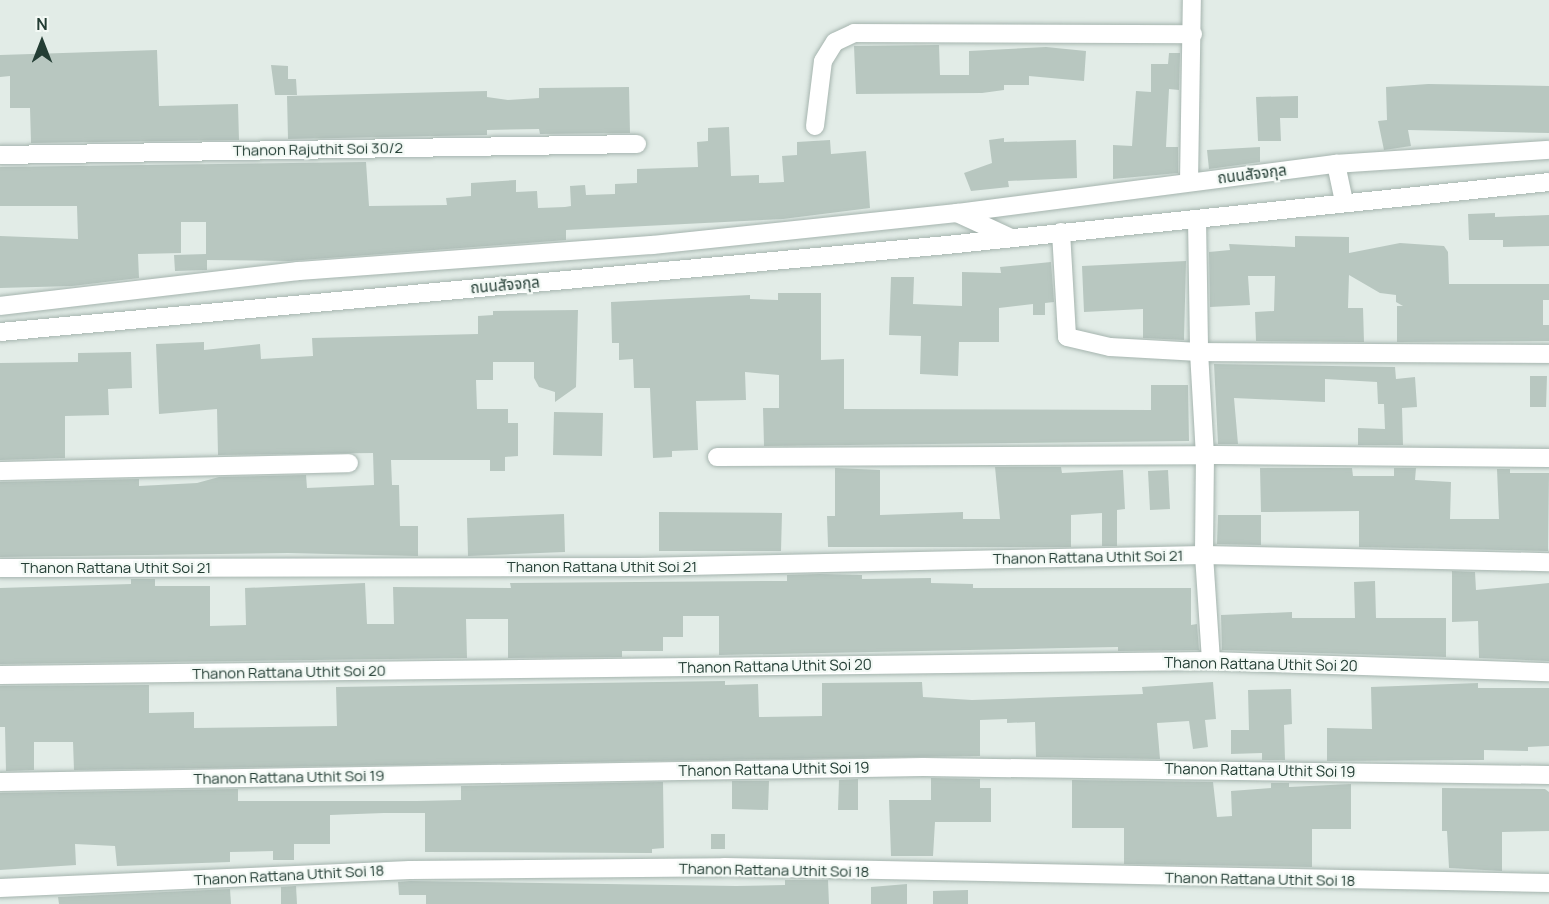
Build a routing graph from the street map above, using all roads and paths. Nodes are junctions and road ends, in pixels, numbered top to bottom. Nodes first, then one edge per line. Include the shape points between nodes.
1 (1192, 0) edge
2 (1193, 34) junction
3 (815, 126) dead end
4 (637, 144) dead end
5 (1549, 150) edge
6 (0, 155) edge
7 (1336, 164) junction
8 (1189, 182) junction
9 (1549, 182) edge
10 (1344, 201) junction
11 (957, 213) junction
12 (1197, 219) junction
13 (1061, 232) junction
14 (1009, 237) junction
15 (0, 306) edge
16 (0, 332) edge
17 (1198, 352) junction
18 (1549, 354) edge
19 (1205, 454) junction
20 (717, 458) dead end
21 (1549, 458) edge
22 (349, 463) dead end
23 (0, 471) edge
24 (1204, 555) junction
25 (1549, 562) edge
26 (0, 568) edge
27 (1211, 661) junction
28 (1549, 672) edge
29 (0, 675) edge
30 (1549, 775) edge
31 (0, 782) edge
32 (1549, 883) edge
33 (0, 888) edge

1 - 2 street
2 - 3 street via 854,33 835,42 823,61
2 - 8 street
4 - 6 street, Thanon Rajuthit Soi 30/2
5 - 7 street, ถนนสัจจกุล
7 - 8 street, ถนนสัจจกุล
7 - 10 street
8 - 11 street, ถนนสัจจกุล
9 - 10 street, ถนนสัจจกุล
10 - 12 street, ถนนสัจจกุล
11 - 14 street
11 - 15 street, ถนนสัจจกุล via 652,245 298,271
12 - 13 street, ถนนสัจจกุล
12 - 17 street
13 - 14 street, ถนนสัจจกุล
13 - 17 street via 1067,337 1110,346
14 - 16 street, ถนนสัจจกุล
17 - 18 street
17 - 19 street
19 - 20 street
19 - 21 street
19 - 24 street
22 - 23 street
24 - 25 street, Thanon Rattana Uthit Soi 21
24 - 26 street, Thanon Rattana Uthit Soi 21 via 639,567
24 - 27 street
27 - 28 street, Thanon Rattana Uthit Soi 20
27 - 29 street, Thanon Rattana Uthit Soi 20
30 - 31 street, Thanon Rattana Uthit Soi 19 via 889,768
32 - 33 street, Thanon Rattana Uthit Soi 18 via 724,867 410,870

